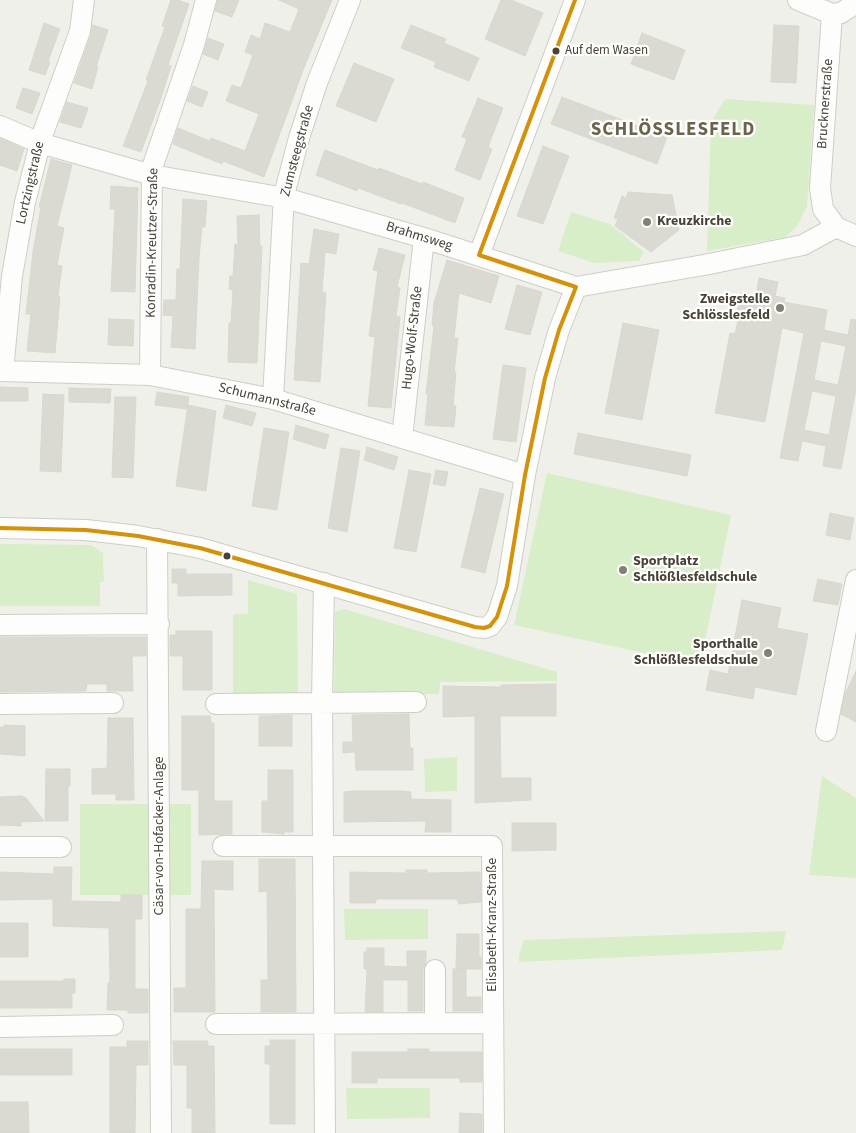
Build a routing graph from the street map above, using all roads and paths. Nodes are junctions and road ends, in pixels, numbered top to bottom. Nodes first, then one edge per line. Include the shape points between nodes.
1 (84, 0) edge
2 (206, 0) edge
3 (350, 0) edge
4 (576, 0) edge
5 (798, 0) edge
6 (855, 0) edge
7 (832, 14) junction
8 (0, 126) edge
9 (40, 143) junction
10 (152, 175) junction
11 (285, 198) junction
12 (836, 227) junction
13 (856, 236) edge
14 (424, 238) junction
15 (479, 255) junction
16 (576, 286) junction
17 (1, 371) edge
18 (150, 375) junction
19 (273, 399) junction
20 (402, 438) junction
21 (525, 475) junction
22 (0, 528) edge
23 (157, 539) junction
24 (856, 580) edge
25 (324, 583) junction
26 (159, 624) junction
27 (0, 625) edge
28 (850, 651) edge
29 (322, 702) junction
30 (416, 702) dead end
31 (113, 703) dead end
32 (0, 704) edge
33 (216, 704) dead end
34 (826, 732) dead end
35 (61, 846) dead end
36 (222, 846) dead end
37 (323, 846) junction
38 (0, 847) edge
39 (435, 970) dead end
40 (435, 1023) junction
41 (493, 1023) junction
42 (216, 1024) dead end
43 (324, 1024) junction
44 (113, 1025) dead end
45 (0, 1027) edge
46 (161, 1133) edge
47 (325, 1133) edge
48 (494, 1133) edge

1 - 9 street, Lortzingstraße via 80,31
2 - 10 street, Konradin-Kreutzer-Straße
3 - 11 street, Zumsteegstraße via 317,83 299,138
4 - 15 street
5 - 7 street
6 - 7 street via 841,13
7 - 12 street, Brucknerstraße via 820,188 823,209
8 - 9 street, Brahmsweg
9 - 10 street, Brahmsweg
9 - 17 street, Lortzingstraße via 25,202 12,276
10 - 11 street, Brahmsweg
10 - 18 street, Konradin-Kreutzer-Straße
11 - 14 street, Brahmsweg
11 - 19 street, Zumsteegstraße
12 - 13 street
12 - 16 street, Brahmsweg via 803,245
14 - 15 street, Brahmsweg
14 - 20 street, Hugo-Wolf-Straße
15 - 16 street, Brahmsweg
16 - 21 street via 545,378
17 - 18 street, Schumannstraße
18 - 19 street, Schumannstraße
19 - 20 street, Schumannstraße
20 - 21 street, Schumannstraße
21 - 25 street via 507,586 497,617 490,626 475,627
22 - 23 street via 78,530
23 - 25 street
23 - 26 street, Cäsar-von-Hofacker-Anlage
24 - 28 street
25 - 29 street
26 - 27 street
26 - 46 street, Cäsar-von-Hofacker-Anlage
28 - 34 street
29 - 30 street
29 - 33 street
29 - 37 street
31 - 32 street
35 - 38 street
36 - 37 street, Elisabeth-Kranz-Straße
37 - 41 street, Elisabeth-Kranz-Straße via 492,846
37 - 43 street
39 - 40 street
40 - 41 street
40 - 43 street
41 - 48 street, Elisabeth-Kranz-Straße
42 - 43 street
43 - 47 street
44 - 45 street

